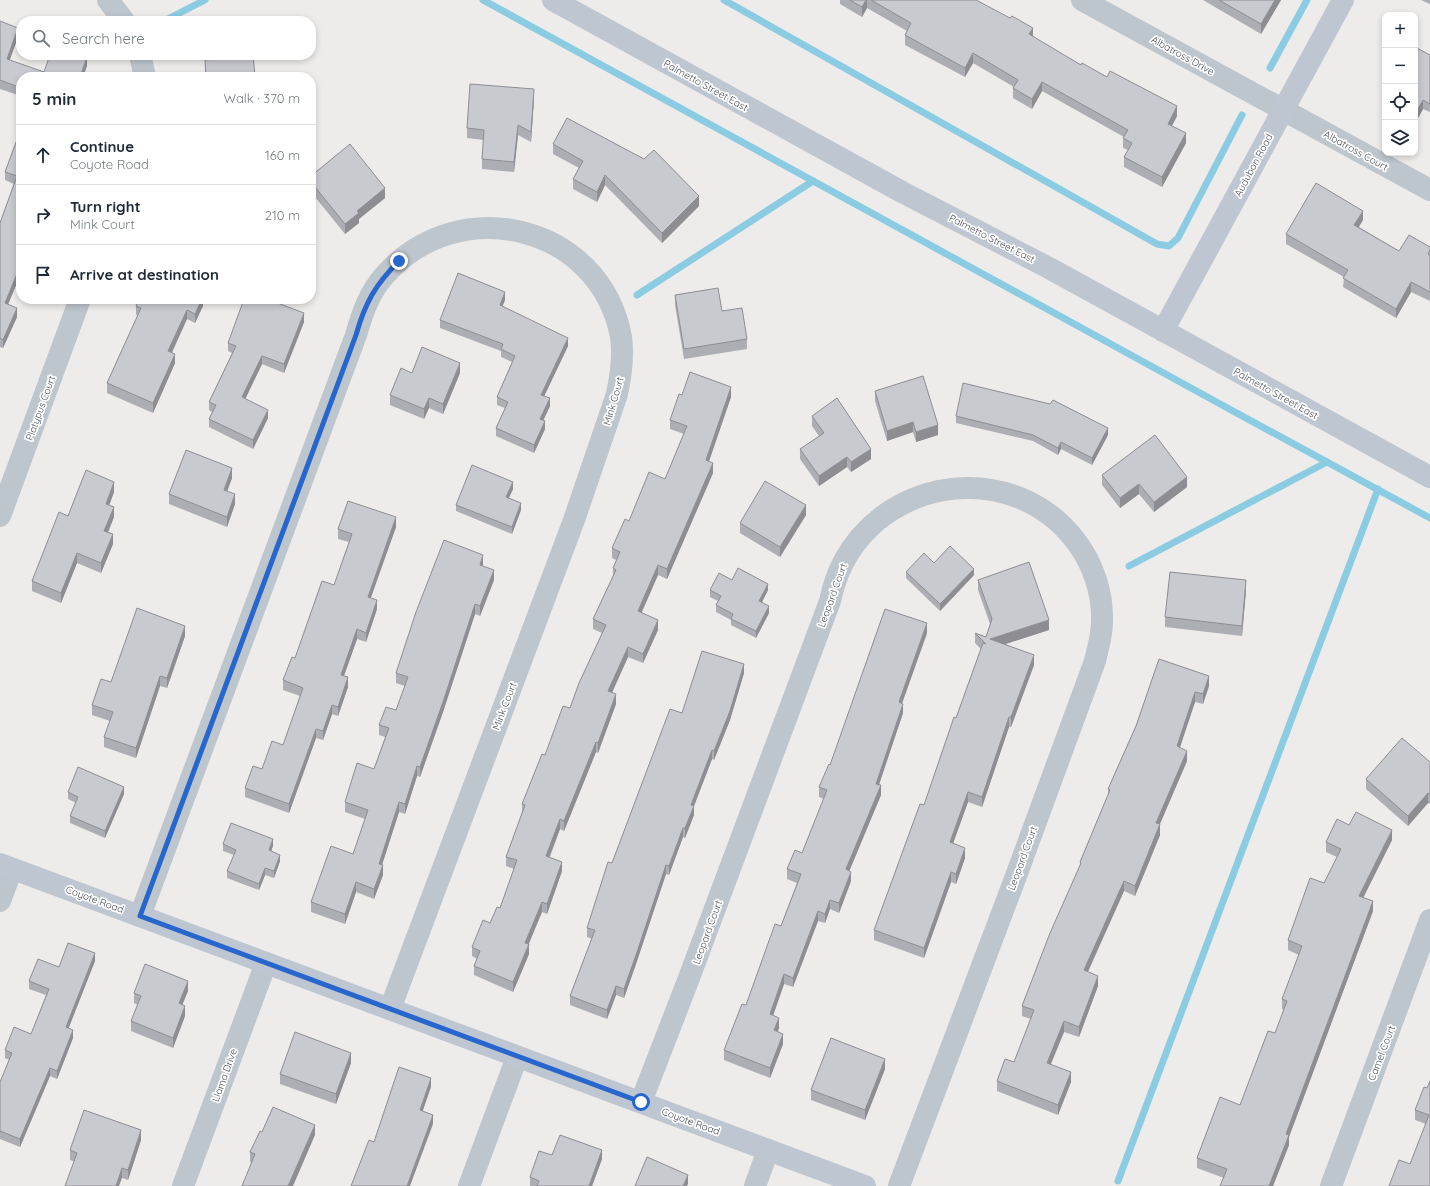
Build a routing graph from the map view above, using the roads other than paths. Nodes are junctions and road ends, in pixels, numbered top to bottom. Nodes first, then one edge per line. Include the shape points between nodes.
1 (108, 0) edge
2 (553, 0) edge
3 (1082, 0) edge
4 (1343, 0) edge
5 (120, 16) edge
6 (141, 60) edge
7 (144, 72) edge
8 (1283, 110) junction
9 (1430, 190) edge
10 (78, 304) edge
11 (1163, 331) junction
12 (1430, 477) edge
13 (0, 516) edge
14 (6, 866) edge
15 (0, 901) edge
16 (140, 916) junction
17 (1430, 920) edge
18 (266, 963) junction
19 (390, 1009) junction
20 (518, 1057) junction
21 (641, 1102) junction
22 (768, 1150) junction
23 (183, 1186) edge
24 (469, 1186) edge
25 (755, 1186) edge
26 (865, 1186) edge
27 (898, 1186) edge
28 (1331, 1186) edge

1 - 5 street
2 - 11 street, Palmetto Street East via 902,192 1049,268
3 - 8 street, Albatross Drive
4 - 8 street, Audubon Road
6 - 7 street
8 - 9 street, Albatross Court
8 - 11 street, Audubon Road
10 - 13 street, Platypus Court
11 - 12 street, Palmetto Street East
14 - 15 street
14 - 16 street, Coyote Road
16 - 18 street, Coyote Road
16 - 19 street, Mink Court via 371,295 399,261 423,244 456,231 500,228 542,238 564,250 588,270 610,302 621,338 620,381 574,520
17 - 28 street, Camel Court
18 - 19 street, Coyote Road
18 - 23 street, Llama Drive
19 - 20 street, Coyote Road
20 - 21 street, Coyote Road
20 - 24 street
21 - 22 street, Coyote Road
21 - 27 street, Leopard Court via 690,978 830,601 835,581 855,544 884,515 902,504 941,490 979,489 1021,498 1054,518 1081,547 1090,564 1101,602 1100,642 1022,861
22 - 25 street
22 - 26 street, Coyote Road

